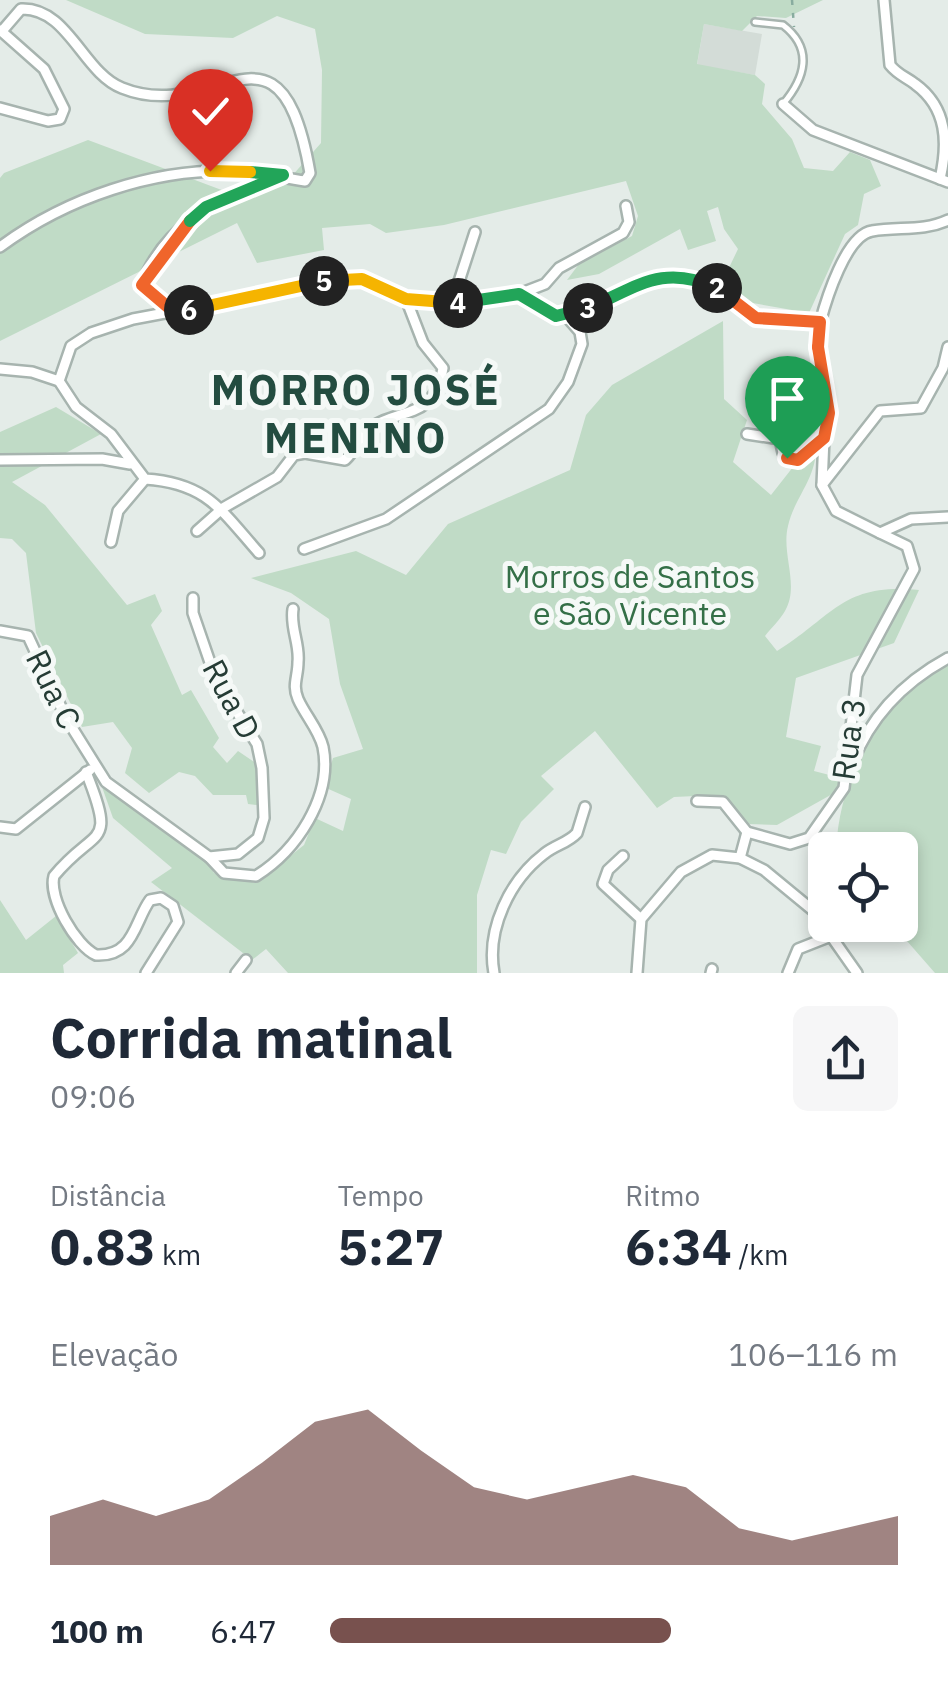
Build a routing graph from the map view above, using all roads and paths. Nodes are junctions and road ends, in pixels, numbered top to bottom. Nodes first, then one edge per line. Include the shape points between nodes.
1 (792, 0) edge
2 (884, 0) edge
3 (19, 5) edge
4 (754, 22) dead end
5 (1, 31) edge
6 (792, 33) junction
7 (223, 70) dead end
8 (283, 78) dead end
9 (783, 104) joint
10 (0, 108) edge
11 (283, 175) junction
12 (944, 181) edge
13 (626, 206) dead end
14 (948, 220) edge
15 (474, 232) dead end
16 (0, 247) edge
17 (519, 294) junction
18 (406, 299) junction
19 (452, 303) junction
20 (176, 314) junction
21 (566, 316) junction
22 (820, 322) junction
23 (948, 347) edge
24 (0, 369) edge
25 (59, 381) junction
26 (748, 434) dead end
27 (824, 438) junction
28 (0, 460) edge
29 (130, 464) junction
30 (144, 479) junction
31 (822, 484) junction
32 (223, 508) junction
33 (948, 517) edge
34 (197, 531) dead end
35 (880, 533) junction
36 (112, 542) dead end
37 (304, 550) dead end
38 (259, 553) dead end
39 (193, 598) dead end
40 (293, 609) dead end
41 (0, 631) edge
42 (948, 658) edge
43 (90, 770) junction
44 (846, 779) junction
45 (697, 801) dead end
46 (586, 807) dead end
47 (0, 827) edge
48 (747, 832) junction
49 (624, 856) dead end
50 (209, 857) junction
51 (740, 858) junction
52 (808, 907) edge
53 (641, 918) junction
54 (816, 942) edge
55 (834, 942) edge
56 (246, 960) dead end
57 (146, 973) edge
58 (236, 973) edge
59 (494, 973) edge
60 (637, 973) edge
61 (788, 973) edge
62 (857, 973) edge

1 - 6 path
2 - 12 street via 890,65 920,87 944,126
3 - 5 street
3 - 7 street via 48,18 110,82 127,90 161,92
4 - 6 lane via 778,23
5 - 10 street via 33,56 58,93 63,114 48,121
6 - 9 lane via 804,66
8 - 11 street via 298,110 310,173 305,180
9 - 12 street via 813,130
11 - 16 street via 232,170 168,176 50,212
11 - 20 street via 206,207 160,255 143,288
13 - 17 street via 623,233
14 - 22 street via 929,228 870,230 858,238
15 - 19 street
17 - 19 street
17 - 21 street via 552,315
18 - 19 street
18 - 20 street via 352,278
18 - 32 street via 423,343 443,368 421,408 371,427 345,460 294,455 277,477
20 - 25 street via 133,318 78,340
21 - 22 street via 673,274 714,287 756,318
21 - 37 street via 582,344 568,382 548,409 386,519
22 - 27 street via 829,413
23 - 31 street via 921,408 880,412
24 - 25 street
25 - 29 street via 76,406 111,434
26 - 27 street via 780,439 794,461
27 - 31 street
28 - 29 street
29 - 30 street
30 - 32 street via 182,484
30 - 36 street via 118,511
31 - 35 street, Rua 3 via 836,510
32 - 34 street
32 - 38 street
33 - 35 street via 911,520
35 - 44 street, Rua 3 via 907,546 914,569 857,675
39 - 50 street, Rua D via 215,677 256,744 262,768 258,838 238,854
40 - 50 street via 299,660 294,689 324,756 308,825 256,876 224,872
41 - 43 street, Rua C via 28,636
42 - 44 street via 878,714
43 - 47 street via 16,829
43 - 50 street
43 - 57 street via 102,827 91,846 54,876 54,894 82,946 96,956 131,941 150,900 174,906 178,922
44 - 48 street, Rua 3 via 804,842
45 - 48 street, Rua 3 via 723,802
46 - 59 street via 577,833 514,884 496,936
48 - 51 street
49 - 53 street via 603,884
51 - 52 street
51 - 53 street via 702,859 664,888
53 - 60 street
54 - 61 street via 798,950
55 - 62 street
56 - 58 street

